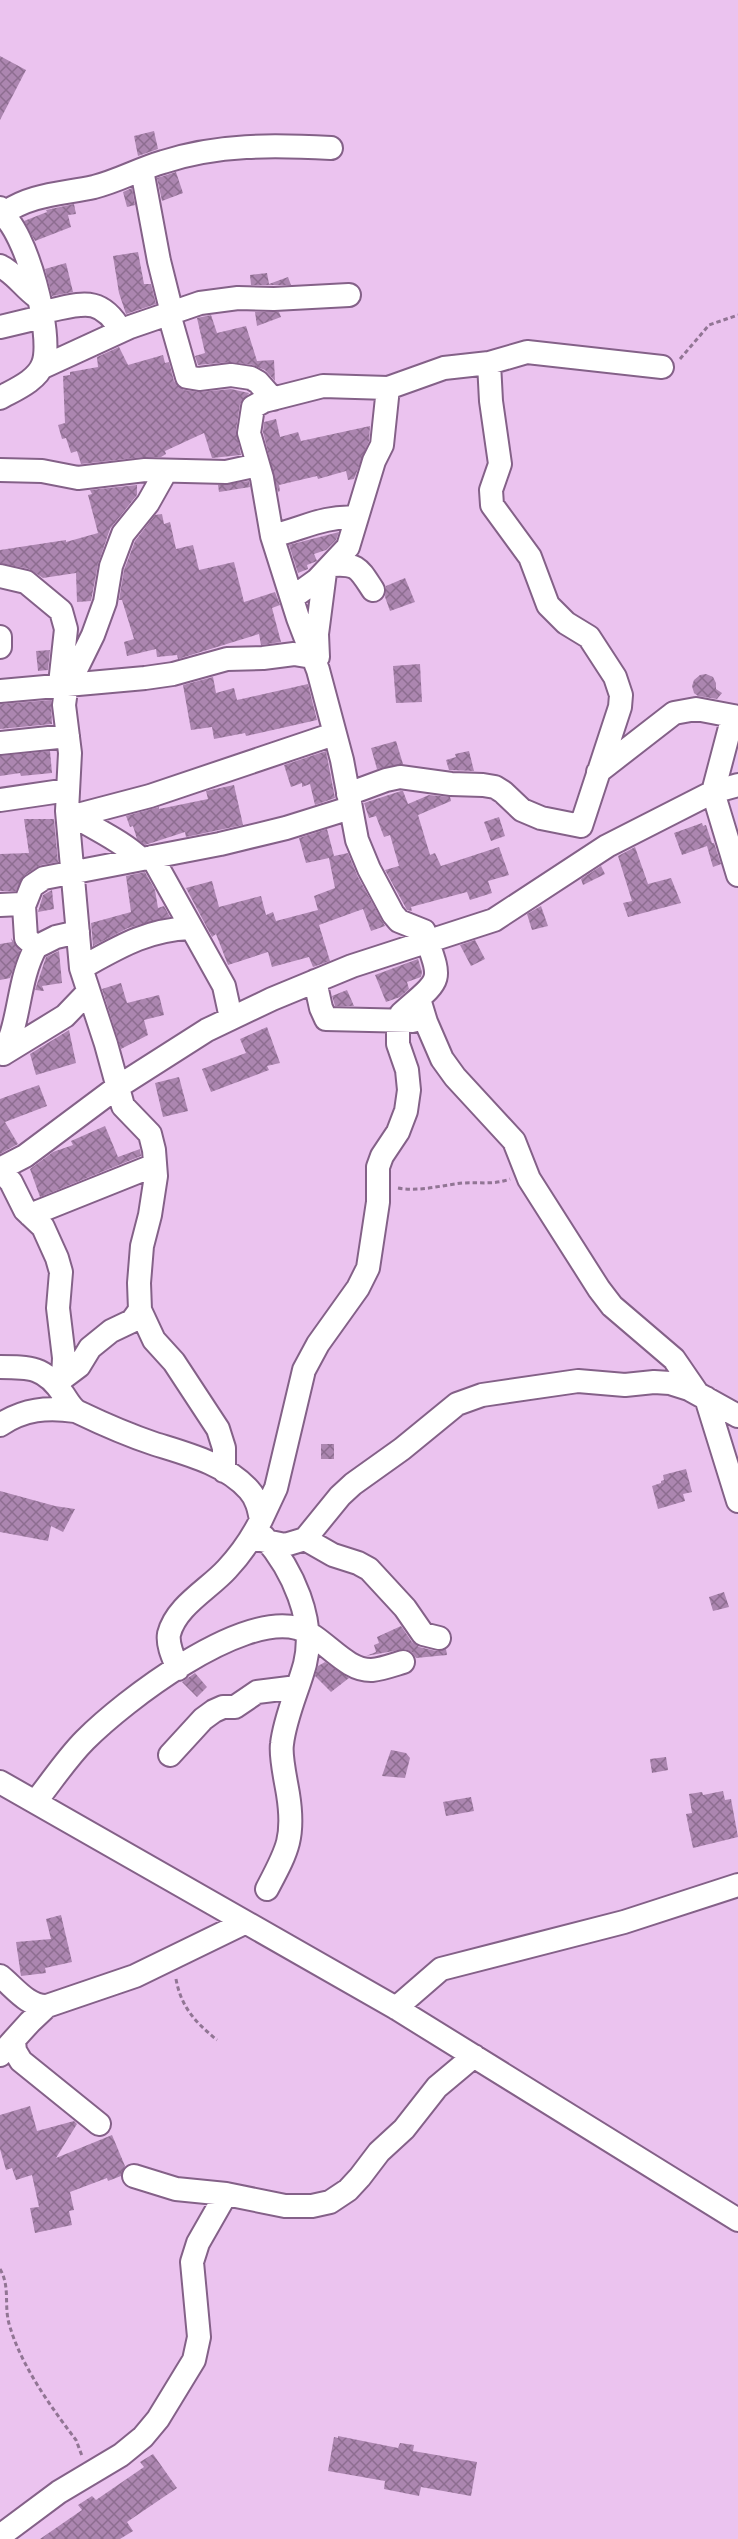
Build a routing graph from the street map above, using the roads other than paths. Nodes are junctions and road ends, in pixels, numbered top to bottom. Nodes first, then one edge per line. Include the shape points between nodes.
1 (331, 148) dead end
2 (142, 170) junction
3 (2, 215) edge
4 (0, 266) edge
5 (350, 295) dead end
6 (40, 309) junction
7 (170, 314) junction
8 (0, 327) edge
9 (121, 331) junction
10 (489, 363) junction
11 (43, 366) junction
12 (662, 367) road end
13 (388, 388) junction
14 (0, 398) edge
15 (273, 399) junction
16 (258, 465) junction
17 (0, 470) edge
18 (166, 471) junction
19 (354, 527) junction
20 (272, 536) junction
21 (357, 567) junction
22 (328, 569) junction
23 (0, 576) edge
24 (373, 590) dead end
25 (292, 598) junction
26 (0, 637) edge
27 (0, 647) edge
28 (315, 664) junction
29 (65, 684) junction
30 (0, 691) edge
31 (736, 716) edge
32 (334, 734) junction
33 (68, 736) junction
34 (0, 742) edge
35 (598, 772) junction
36 (738, 784) edge
37 (713, 792) junction
38 (0, 800) edge
39 (349, 801) junction
40 (70, 806) junction
41 (100, 833) junction
42 (146, 858) junction
43 (110, 864) junction
44 (74, 872) junction
45 (738, 875) edge
46 (0, 905) edge
47 (24, 906) junction
48 (190, 928) junction
49 (78, 932) junction
50 (428, 941) junction
51 (36, 947) junction
52 (81, 969) junction
53 (315, 981) junction
54 (88, 992) junction
55 (419, 999) junction
56 (231, 1018) junction
57 (399, 1019) junction
58 (426, 1023) junction
59 (2, 1056) edge
60 (116, 1088) junction
61 (155, 1165) junction
62 (0, 1169) edge
63 (30, 1215) junction
64 (140, 1310) junction
65 (0, 1367) edge
66 (60, 1382) junction
67 (702, 1396) junction
68 (75, 1411) junction
69 (738, 1416) edge
70 (0, 1425) edge
71 (224, 1471) junction
72 (738, 1501) edge
73 (260, 1532) junction
74 (305, 1539) junction
75 (307, 1631) junction
76 (439, 1638) dead end
77 (403, 1662) dead end
78 (178, 1670) junction
79 (297, 1687) junction
80 (170, 1755) dead end
81 (0, 1782) edge
82 (36, 1801) junction
83 (738, 1885) edge
84 (267, 1889) dead end
85 (244, 1923) junction
86 (0, 1976) edge
87 (47, 2006) junction
88 (396, 2008) junction
89 (7, 2048) edge
90 (474, 2056) junction
91 (99, 2124) dead end
92 (134, 2176) dead end
93 (226, 2194) junction
94 (738, 2220) edge
95 (0, 2536) edge

1 - 2 street via 251,145 211,150
2 - 3 street via 94,187 26,200
2 - 7 street
3 - 6 street via 13,225 28,261
4 - 6 street via 14,274
5 - 7 street via 218,299
6 - 8 street
6 - 9 street via 94,305 113,315
6 - 11 street via 46,352
7 - 9 street
7 - 15 street via 187,377 251,378
9 - 11 street
10 - 12 street via 526,352
10 - 13 street via 444,368
10 - 35 street via 500,464 491,490 492,505 530,557 548,605 566,623 589,637 620,685 620,707
11 - 14 street via 35,376
13 - 15 street via 323,386
13 - 19 street via 382,445
15 - 16 street via 253,407 249,433
16 - 18 street via 226,472
16 - 20 street
17 - 18 street via 42,471 78,478
18 - 29 street via 123,534 111,566 105,602 84,656
19 - 20 street via 331,518
19 - 21 street
19 - 22 street via 348,547
20 - 25 street
21 - 22 street via 351,564
21 - 24 street
22 - 25 street
22 - 28 street
23 - 29 street via 26,582 61,611 66,629
25 - 28 street
26 - 27 street
28 - 29 street via 294,654 227,659 172,674
28 - 32 street
29 - 30 street
29 - 33 street
31 - 35 street via 696,709 674,713
31 - 37 street
32 - 39 street
32 - 40 street via 150,796
33 - 34 street
33 - 40 street
35 - 39 street via 581,826 541,818 522,810 495,787 483,785 400,777 386,780
36 - 37 street
37 - 45 street
37 - 50 street via 607,846 494,920
38 - 40 street
39 - 42 street via 256,836
39 - 50 street via 357,840 387,905 399,921 424,931
40 - 41 street
40 - 44 street
41 - 42 street
41 - 43 street
42 - 43 street
42 - 48 street
43 - 44 street
44 - 47 street via 38,881
44 - 49 street
46 - 47 street
47 - 51 street via 26,938
48 - 52 street via 148,934
48 - 56 street via 224,986
49 - 51 street
49 - 52 street
50 - 53 street
50 - 55 street via 437,978
51 - 59 street via 21,988 15,1028
52 - 54 street
53 - 56 street
53 - 57 street via 326,1019
54 - 59 street via 65,1016
54 - 60 street
55 - 57 street
55 - 58 street
56 - 60 street
57 - 58 street
57 - 73 street via 398,1044 409,1090 398,1132 380,1161 368,1268 304,1370 276,1488
58 - 67 street via 455,1077 514,1141 525,1172 599,1289 612,1306 674,1359
60 - 61 street via 123,1106 150,1134
60 - 62 street via 25,1156
61 - 63 street
61 - 64 street via 154,1198 142,1246
62 - 63 street
63 - 66 street via 43,1227 61,1272 58,1308 64,1358
64 - 66 street via 132,1321 90,1348 79,1366
64 - 71 street via 154,1340 174,1362 218,1428 224,1448
65 - 66 street via 38,1370
66 - 68 street
67 - 69 street
67 - 72 street
67 - 74 street via 670,1383 578,1381 467,1399 353,1484
68 - 70 street via 44,1408
68 - 71 street
71 - 73 street via 250,1490 259,1508
73 - 74 street via 295,1544
73 - 75 street via 296,1587
73 - 78 street via 175,1621 169,1636
74 - 76 street via 369,1569 423,1634
75 - 77 street via 361,1668 379,1669
75 - 78 street via 286,1626 255,1629 208,1650
75 - 79 street via 305,1663
78 - 82 street via 134,1696 105,1721
79 - 80 street via 257,1692 235,1707 214,1711
79 - 84 street via 282,1744 291,1832 286,1855
81 - 82 street
82 - 85 street
83 - 88 street via 624,1922 441,1969
85 - 87 street via 135,1976
85 - 88 street
86 - 87 street via 31,2003
87 - 89 street
88 - 90 street
89 - 91 street
90 - 93 street via 437,2087 348,2190 330,2202 285,2206
90 - 94 street
92 - 93 street via 176,2189
93 - 95 street via 198,2243 192,2262 199,2337 194,2360 158,2419 121,2455 59,2492

